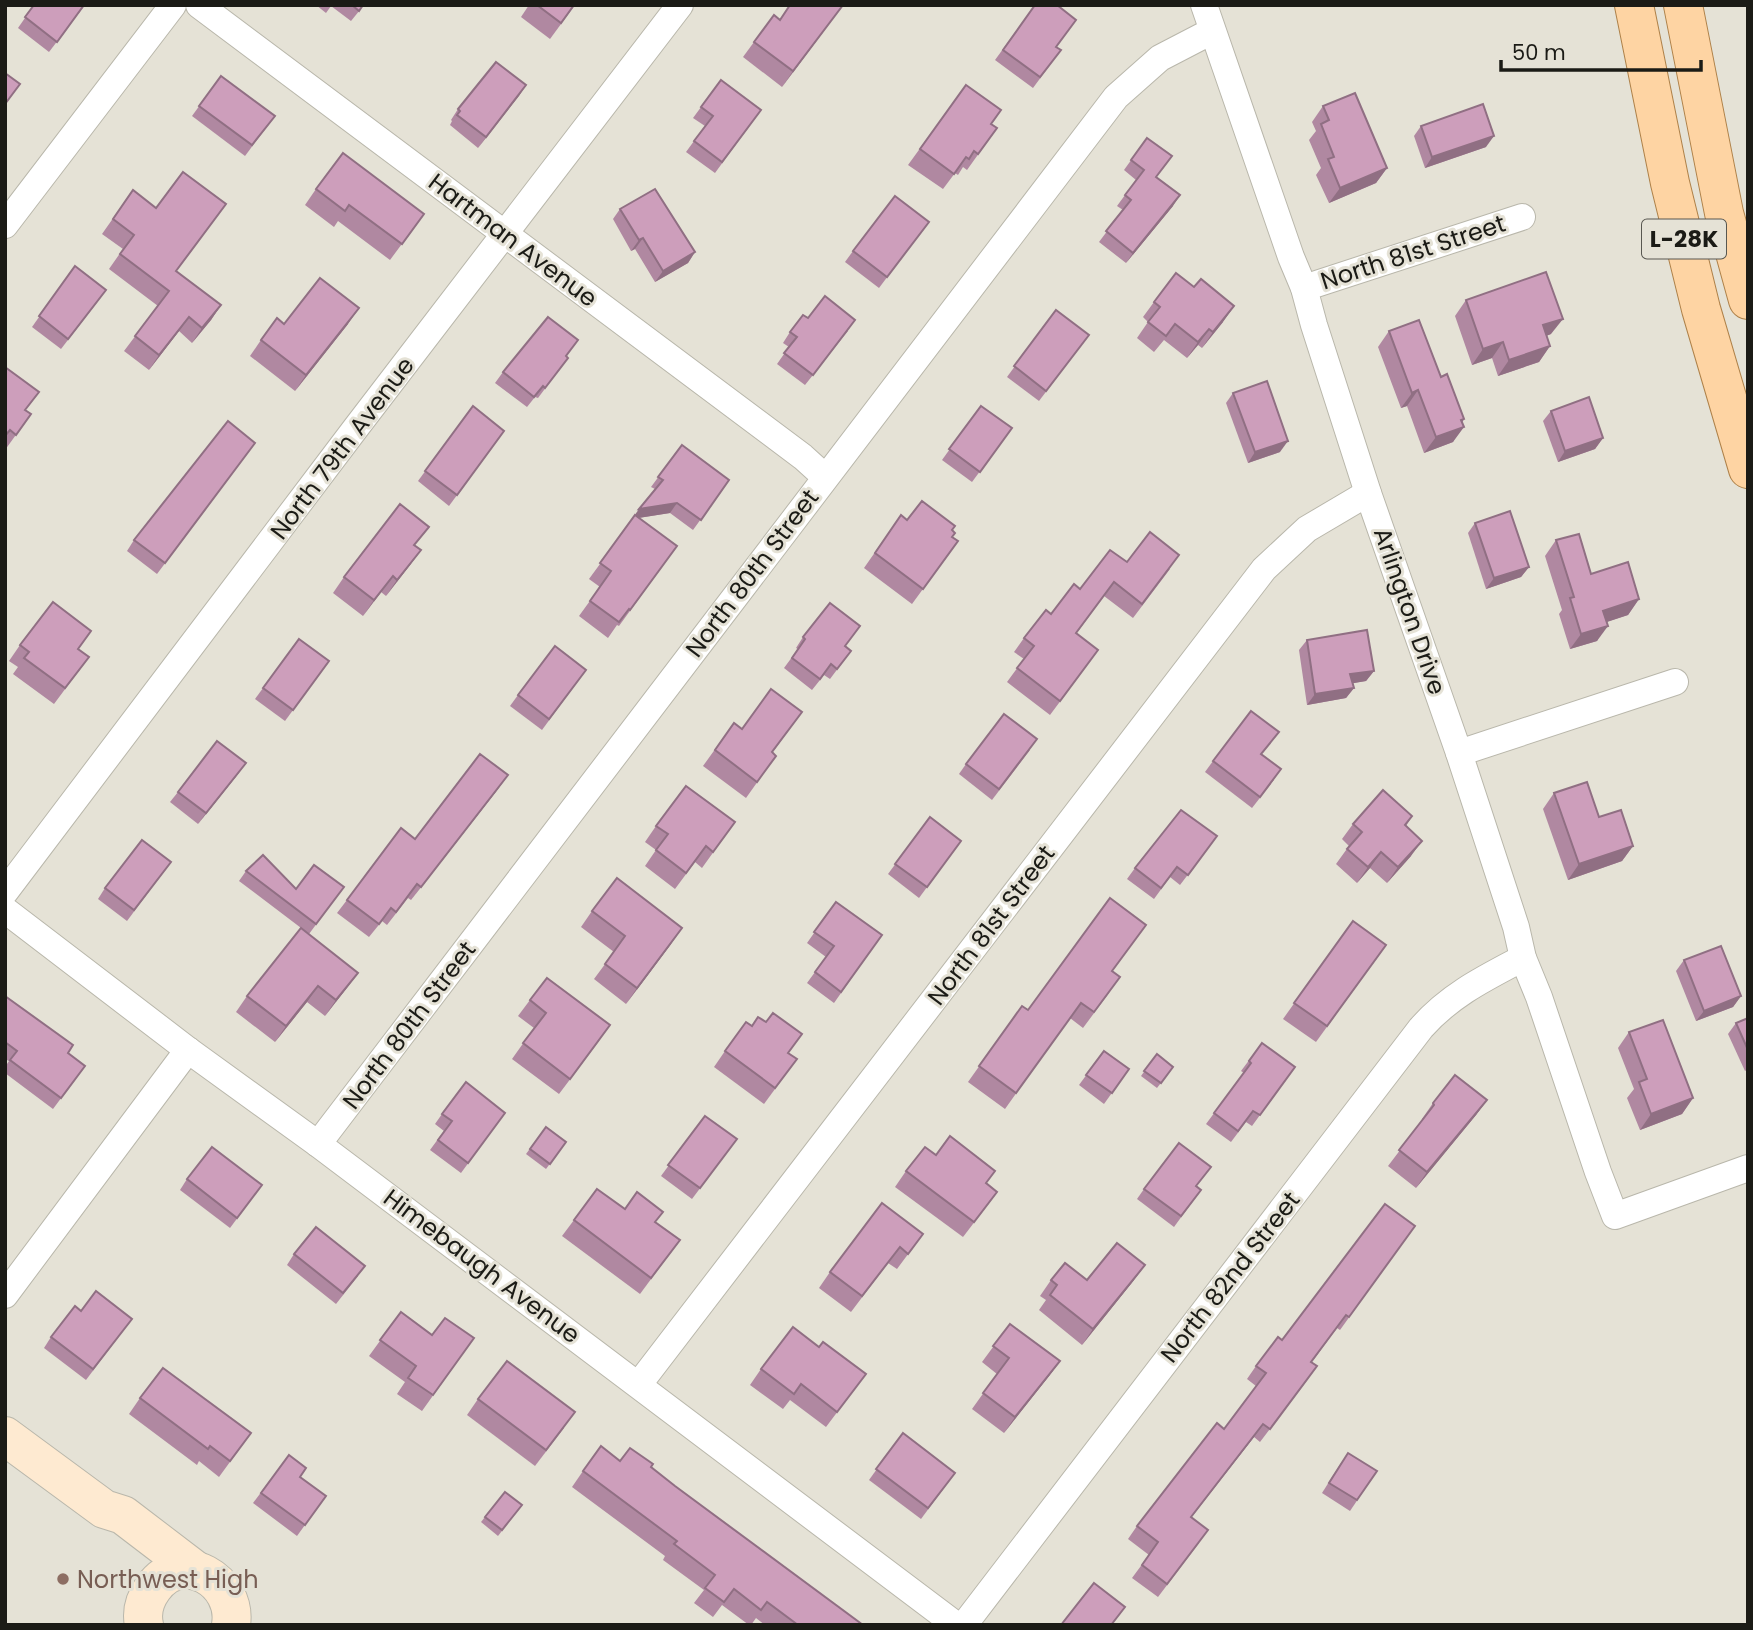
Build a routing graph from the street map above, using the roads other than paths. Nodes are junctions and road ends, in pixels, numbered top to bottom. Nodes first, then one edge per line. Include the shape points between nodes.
1 (173, 5) edge
2 (199, 5) edge
3 (680, 5) edge
4 (1204, 5) edge
5 (1634, 5) edge
6 (1683, 5) edge
7 (1212, 31) junction
8 (1522, 217) dead end
9 (5, 225) edge
10 (505, 234) junction
11 (1304, 288) junction
12 (1748, 300) edge
13 (1748, 469) edge
14 (825, 477) junction
15 (1368, 493) junction
16 (1675, 682) dead end
17 (1459, 753) junction
18 (5, 892) edge
19 (5, 911) edge
20 (1523, 958) junction
21 (188, 1050) junction
22 (318, 1144) junction
23 (1748, 1168) edge
24 (5, 1295) edge
25 (639, 1384) junction
26 (5, 1436) edge
27 (104, 1509) junction
28 (195, 1570) junction
29 (146, 1610) edge
30 (234, 1620) edge
31 (956, 1625) edge
32 (964, 1625) edge

1 - 9 street
2 - 10 street, Hartman Avenue
3 - 10 street, North 79th Avenue
4 - 7 street, Arlington Drive
5 - 13 main road, L-28K via 1673,196
6 - 12 main road, L-28K via 1724,213
7 - 11 street, Arlington Drive
7 - 14 street, North 80th Street via 1160,58 1116,97
8 - 11 street, North 81st Street
10 - 14 street, Hartman Avenue
10 - 18 street, North 79th Avenue
11 - 15 street, Arlington Drive
14 - 22 street, North 80th Street
15 - 17 street, Arlington Drive
15 - 25 street, North 81st Street via 1307,529 1264,569
16 - 17 street
17 - 20 street, Arlington Drive
19 - 21 street, Himebaugh Avenue
20 - 23 street, Arlington Drive via 1615,1216
20 - 32 street, North 82nd Street via 1465,989 1433,1014
21 - 22 street, Himebaugh Avenue
21 - 24 street
22 - 25 street, Himebaugh Avenue
25 - 31 street, Himebaugh Avenue
26 - 27 main road
27 - 28 main road via 124,1515
27 - 29 main road via 145,1581
28 - 29 main road via 183,1568 163,1577
28 - 30 main road via 220,1586

